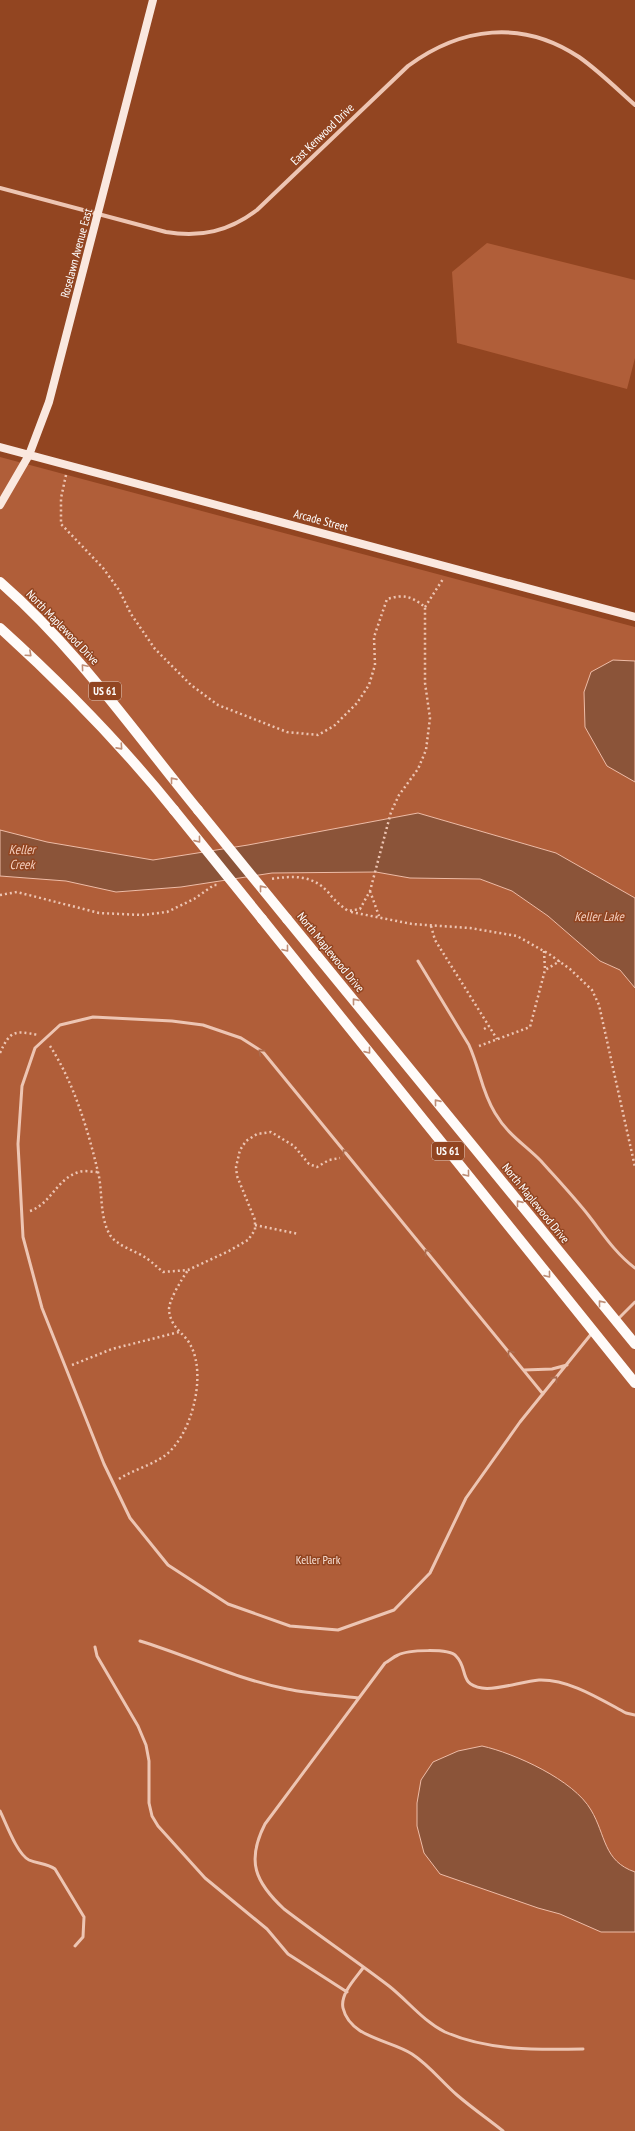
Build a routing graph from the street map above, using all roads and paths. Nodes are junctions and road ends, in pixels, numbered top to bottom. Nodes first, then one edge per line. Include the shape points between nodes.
1 (153, 0) edge
2 (635, 105) edge
3 (0, 188) edge
4 (98, 215) junction
5 (0, 447) edge
6 (29, 455) junction
7 (66, 475) dead end
8 (0, 505) edge
9 (443, 579) dead end
10 (0, 582) edge
11 (425, 607) junction
12 (635, 617) edge
13 (0, 628) edge
14 (267, 879) dead end
15 (221, 884) dead end
16 (370, 891) junction
17 (0, 894) edge
18 (348, 911) junction
19 (379, 917) junction
20 (431, 926) junction
21 (544, 951) junction
22 (418, 961) dead end
23 (560, 962) junction
24 (545, 970) junction
25 (489, 1026) junction
26 (484, 1029) dead end
27 (497, 1039) junction
28 (44, 1040) junction
29 (471, 1049) junction
30 (0, 1053) edge
31 (348, 1156) junction
32 (635, 1167) edge
33 (98, 1172) junction
34 (22, 1214) junction
35 (255, 1225) junction
36 (299, 1234) dead end
37 (635, 1268) edge
38 (188, 1270) junction
39 (635, 1302) edge
40 (616, 1321) junction
41 (179, 1332) junction
42 (593, 1332) junction
43 (635, 1344) edge
44 (567, 1364) junction
45 (66, 1368) junction
46 (524, 1370) junction
47 (635, 1383) edge
48 (543, 1394) junction
49 (113, 1482) junction
50 (140, 1641) dead end
51 (94, 1647) dead end
52 (359, 1698) junction
53 (635, 1715) edge
54 (0, 1811) edge
55 (75, 1946) dead end
56 (362, 1968) junction
57 (347, 1992) junction
58 (583, 2048) dead end
59 (503, 2131) edge

1 - 4 street, Roselawn Avenue East
2 - 4 street, East Kenwood Drive via 584,61 555,44 516,33 494,32 466,36 426,52 408,66 257,210 231,226 215,232 182,235
3 - 4 street, East Kenwood Drive
4 - 6 street, Roselawn Avenue East via 49,402
5 - 6 street, Arcade Street
6 - 8 street, Roselawn Avenue East
6 - 12 street, Arcade Street
7 - 11 path via 61,498 61,524 103,568 155,648 205,697 218,705 287,732 318,735 334,726 357,703 369,685 375,665 374,637 387,599 400,596 415,598
9 - 11 path
40 -> 10 main road, North Maplewood Drive / US 61, bridge via 198,810 82,664
11 - 16 path via 425,683 430,718 426,750 418,769 399,795 391,812
13 -> 42 main road, US 61, bridge via 90,713 135,762
14 - 18 path via 289,876 312,879
15 - 17 path via 214,885 194,899 166,912 142,915 99,913 17,892
16 - 18 path via 360,909
16 - 19 path
18 - 19 path
19 - 20 path
20 - 21 path via 500,932 517,936
20 - 25 path via 435,940
21 - 23 path
21 - 24 path
22 - 29 lane
23 - 24 path
23 - 32 path via 592,990 599,1005
24 - 27 path via 530,1027
25 - 26 path
25 - 27 path
27 - 29 path
28 - 30 path via 38,1035 21,1031 7,1038
31 -> 28 lane via 263,1052 241,1038 203,1025 94,1017 60,1025
28 - 33 path via 69,1082
28 - 34 lane via 35,1048 22,1086 18,1144
29 - 37 lane via 476,1059 482,1089 511,1135 539,1160 612,1246
31 - 35 path via 329,1160 317,1167 309,1164 294,1146 270,1132 256,1134 246,1141 240,1150 236,1167 237,1176 253,1211
46 -> 31 lane
33 - 34 path via 80,1172 70,1176 61,1182 46,1202
33 - 38 path via 101,1202 111,1236 163,1272
34 - 45 lane via 23,1237 42,1308
35 - 36 path
35 - 38 path via 255,1230 248,1240
38 - 41 path via 169,1309 172,1324
39 - 40 lane
40 - 43 main road, North Maplewood Drive / US 61
41 - 45 path via 100,1353
41 - 49 path via 191,1345 197,1360 195,1399 187,1425 176,1445 163,1457
42 - 44 lane
42 - 47 main road, US 61
44 - 46 lane via 552,1370
48 -> 44 lane
45 - 49 lane
46 - 48 lane
48 - 49 lane via 466,1498 430,1573 394,1610 338,1630 290,1626 228,1604 168,1565 130,1518
50 - 52 lane via 204,1665 287,1689
51 - 57 lane via 146,1744 149,1761 149,1803 158,1826 204,1878 267,1929 288,1954
52 - 53 lane via 385,1664 398,1654 442,1650 455,1654 462,1664 464,1677 471,1685 484,1689 539,1680 552,1681
52 - 56 lane via 265,1824 256,1842 254,1860 269,1895
54 - 55 lane via 21,1854 28,1860 48,1864 55,1869 84,1917 83,1937
56 - 57 lane
56 - 58 lane via 398,1993 424,2019 445,2032 474,2042 528,2050
57 - 59 lane via 343,1998 343,2008 349,2020 360,2030 423,2062 456,2095

